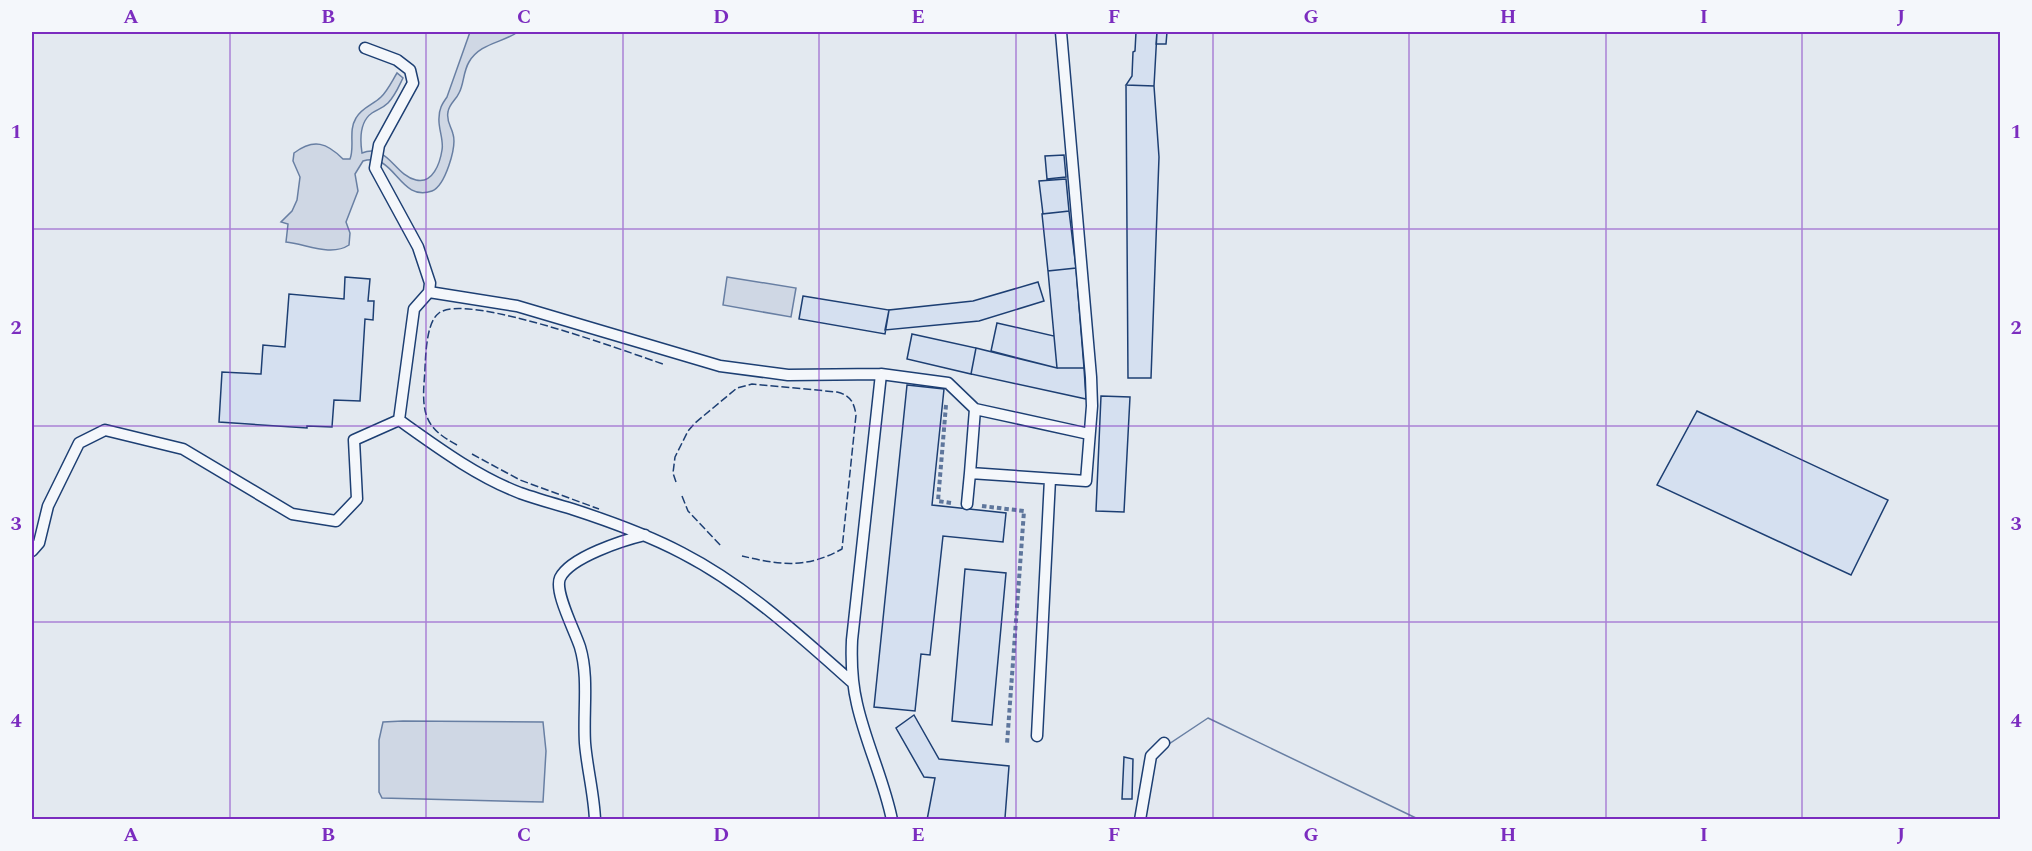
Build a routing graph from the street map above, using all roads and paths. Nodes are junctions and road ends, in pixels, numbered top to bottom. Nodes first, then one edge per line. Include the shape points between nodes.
1 (1061, 32) edge
2 (365, 48) dead end
3 (429, 292) junction
4 (881, 374) junction
5 (948, 383) junction
6 (975, 409) junction
7 (399, 420) junction
8 (1089, 434) junction
9 (970, 473) junction
10 (1050, 479) junction
11 (967, 504) junction
12 (645, 535) junction
13 (32, 551) edge
14 (853, 683) junction
15 (1037, 736) dead end
16 (1164, 743) dead end
17 (1007, 744) dead end
18 (595, 819) edge
19 (892, 819) edge
20 (1140, 819) edge

1 - 8 lane via 1091,377
2 - 3 lane via 397,60 410,70 413,83 379,145 375,168 418,247 430,283
3 - 4 lane via 517,306 720,366 788,375
3 - 7 lane via 414,309
4 - 5 lane
4 - 14 lane via 852,640
5 - 6 lane
5 - 11 path via 938,501
6 - 8 lane
6 - 9 lane
7 - 12 lane via 456,460 518,493
7 - 13 lane via 354,440 357,499 336,520 292,514 183,449 105,430 79,443 48,506 39,543
8 - 10 lane via 1086,480
9 - 10 lane
9 - 11 lane
10 - 15 lane
11 - 17 path via 1024,511
12 - 14 lane via 719,574 753,597
12 - 18 lane via 586,557 563,573 559,581 583,657 585,742
14 - 19 lane
16 - 20 lane via 1151,756

